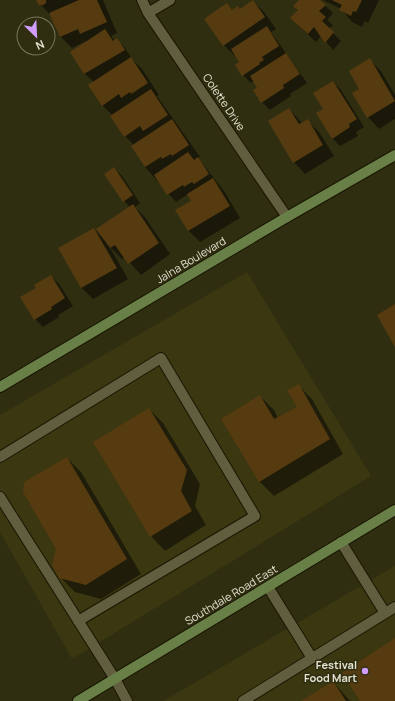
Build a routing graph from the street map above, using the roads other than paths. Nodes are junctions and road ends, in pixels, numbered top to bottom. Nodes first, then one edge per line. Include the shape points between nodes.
1 (142, 0) edge
2 (170, 0) edge
3 (148, 13) junction
4 (395, 155) edge
5 (287, 217) junction
6 (0, 387) edge
7 (0, 457) edge
8 (0, 497) edge
9 (395, 510) edge
10 (341, 542) junction
11 (268, 587) junction
12 (395, 608) edge
13 (385, 613) junction
14 (78, 621) junction
15 (312, 658) junction
16 (115, 679) junction
17 (78, 701) edge
18 (127, 701) edge
19 (243, 701) edge

1 - 3 street, Colette Drive
2 - 3 street
3 - 5 street, Colette Drive
4 - 5 street, Jalna Boulevard
5 - 6 street, Jalna Boulevard
7 - 14 street via 161,358 255,516
8 - 14 street
9 - 10 street, Southdale Road East
10 - 11 street, Southdale Road East
10 - 13 street
11 - 15 street
11 - 16 street, Southdale Road East
12 - 13 street
13 - 15 street
14 - 16 street
15 - 19 street
16 - 17 street, Southdale Road East
16 - 18 street

